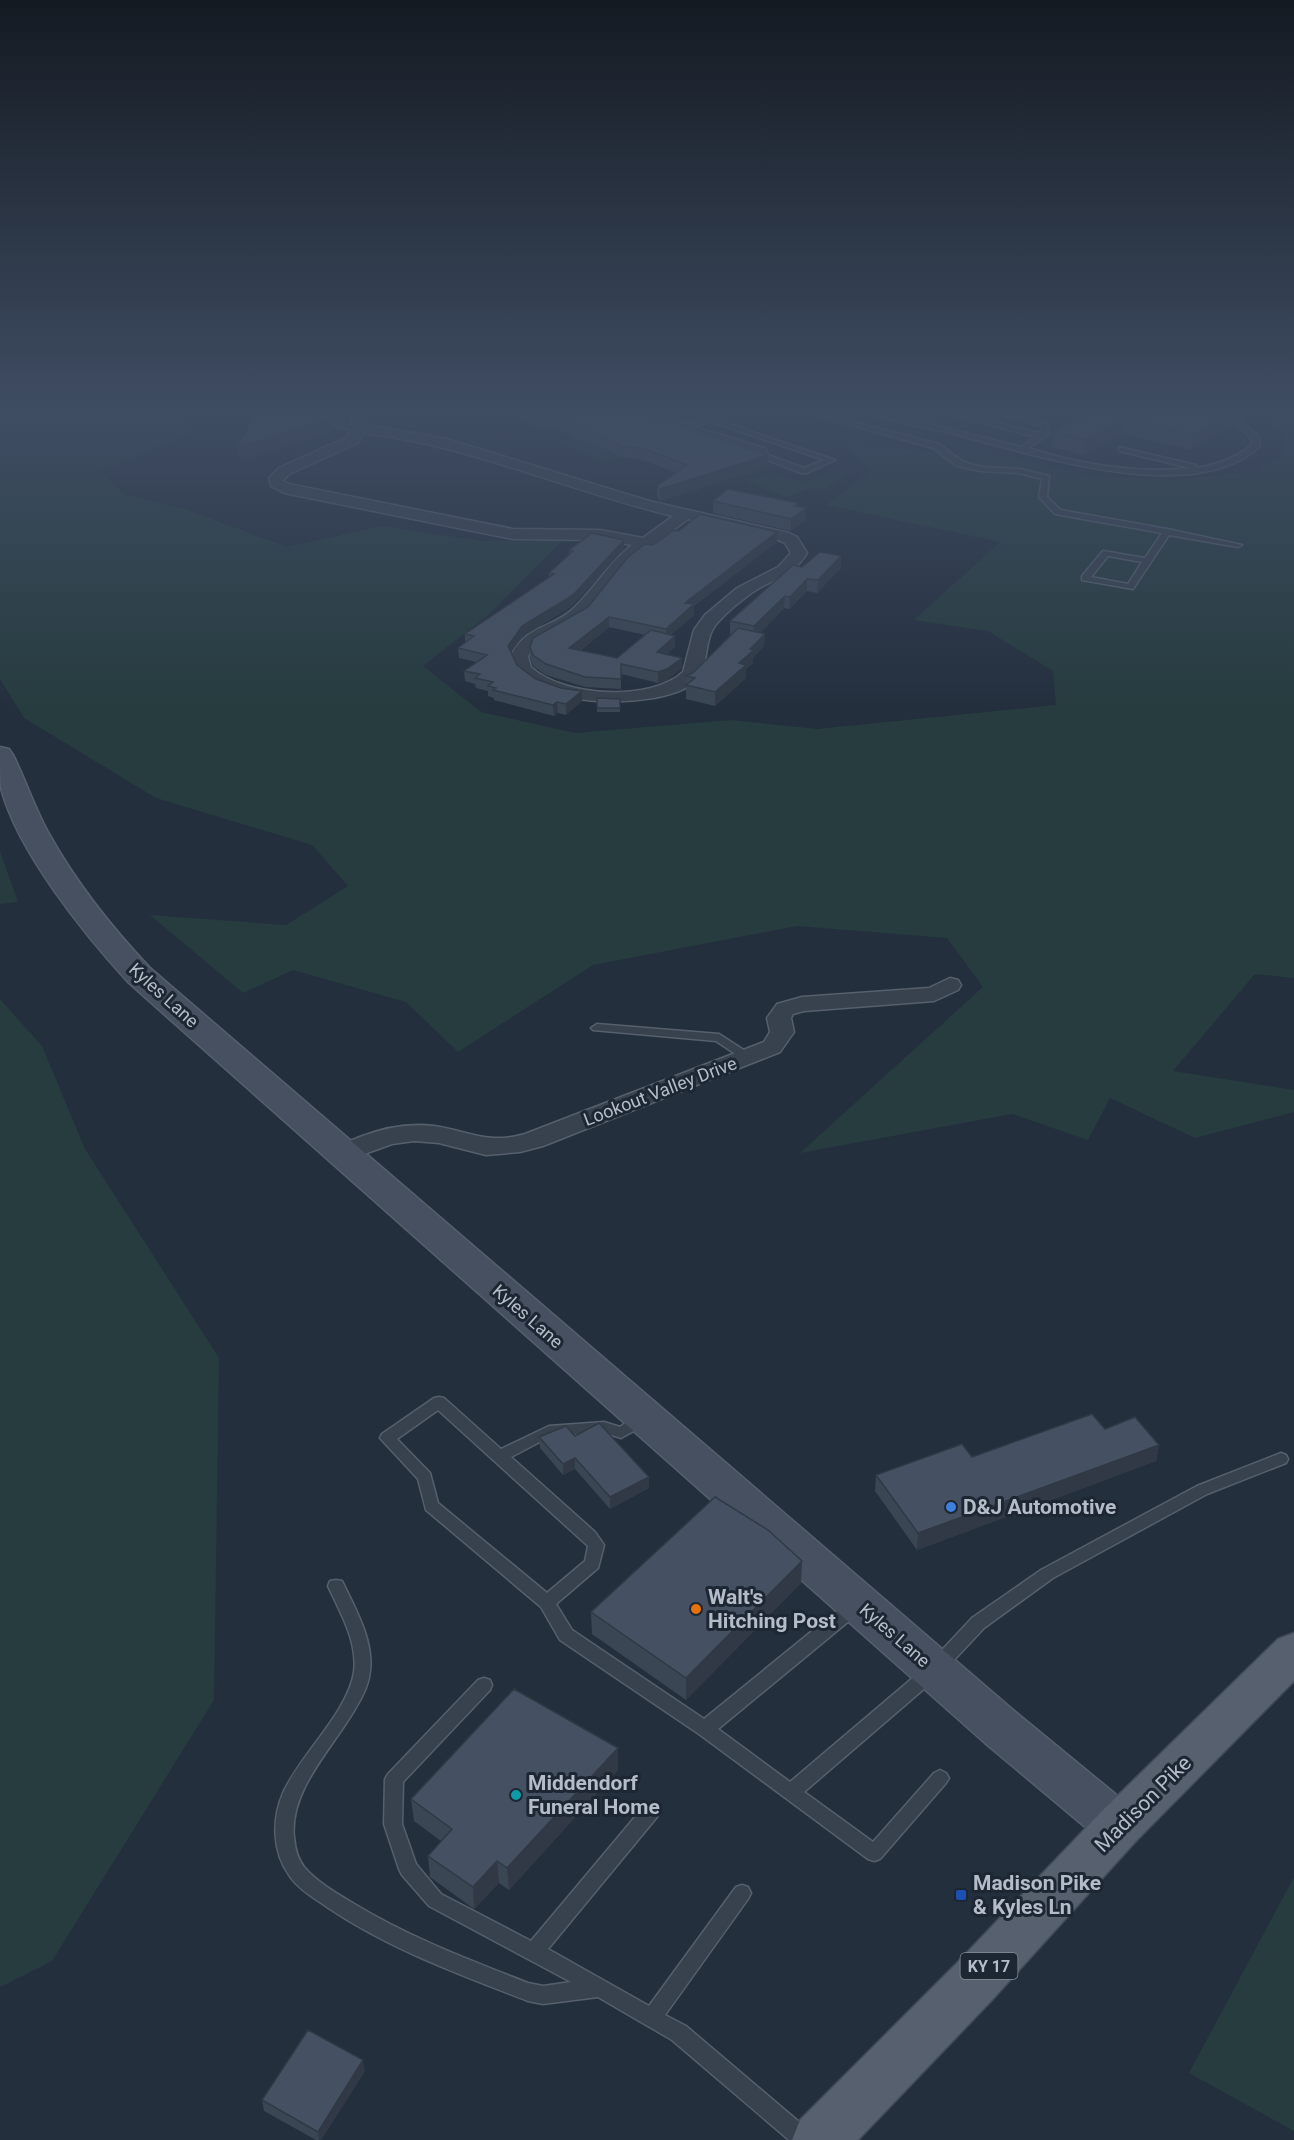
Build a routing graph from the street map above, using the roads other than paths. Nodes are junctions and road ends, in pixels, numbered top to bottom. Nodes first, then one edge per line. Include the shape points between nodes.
1 (385, 509) edge
2 (660, 509) edge
3 (1055, 509) edge
4 (686, 514) junction
5 (1167, 531) junction
6 (646, 543) junction
7 (1238, 545) dead end
8 (1148, 561) junction
9 (0, 755) edge
10 (950, 985) dead end
11 (597, 1028) dead end
12 (747, 1056) junction
13 (345, 1153) junction
14 (645, 1417) junction
15 (500, 1456) junction
16 (1281, 1459) dead end
17 (336, 1586) dead end
18 (547, 1602) junction
19 (858, 1603) junction
20 (1294, 1652) edge
21 (934, 1670) junction
22 (484, 1685) dead end
23 (705, 1729) junction
24 (940, 1778) dead end
25 (791, 1792) junction
26 (651, 1811) dead end
27 (1119, 1826) junction
28 (742, 1893) dead end
29 (534, 1952) junction
30 (599, 1988) junction
31 (652, 2018) junction
32 (805, 2140) edge
33 (820, 2140) edge

1 - 6 street via 502,533 600,535
2 - 4 street
3 - 5 lane
4 - 6 street
4 - 6 street via 783,536 791,540 799,553 795,563 748,588 705,625 697,663 690,676 659,691 605,696 558,687 522,669 519,657 525,644 580,612 596,596 609,573
5 - 7 lane
5 - 8 lane
8 - 8 lane via 1130,587 1085,578 1106,553
9 - 13 main road, Kyles Lane via 24,811 61,879 119,954
10 - 12 street, Lookout Valley Drive via 934,994 802,1004 785,1009 779,1018 782,1032 772,1047
11 - 12 lane via 719,1038
12 - 13 street, Lookout Valley Drive via 534,1140 507,1147 405,1133 376,1139
13 - 14 main road, Kyles Lane
14 - 15 lane via 621,1433 604,1427 549,1431
14 - 19 main road, Kyles Lane
15 - 18 lane via 596,1545 592,1564
15 - 18 lane via 439,1402 387,1438 425,1477 431,1506
16 - 21 lane via 1202,1490 1047,1574 978,1623
17 - 30 lane via 362,1652 362,1672 353,1697 291,1795 284,1836 295,1870 312,1887 394,1938 528,1992 543,1995
18 - 23 lane via 566,1635
19 - 21 main road, Kyles Lane
19 - 23 lane
20 - 27 main road, Madison Pike / KY 17
21 - 25 lane
21 - 27 main road, Kyles Lane
22 - 29 lane via 394,1779 393,1824 408,1869 435,1900
23 - 25 lane
24 - 25 lane via 874,1853
26 - 29 lane
27 - 33 main road, Madison Pike / KY 17
28 - 31 lane
29 - 30 lane
30 - 31 lane
31 - 32 lane via 680,2033

